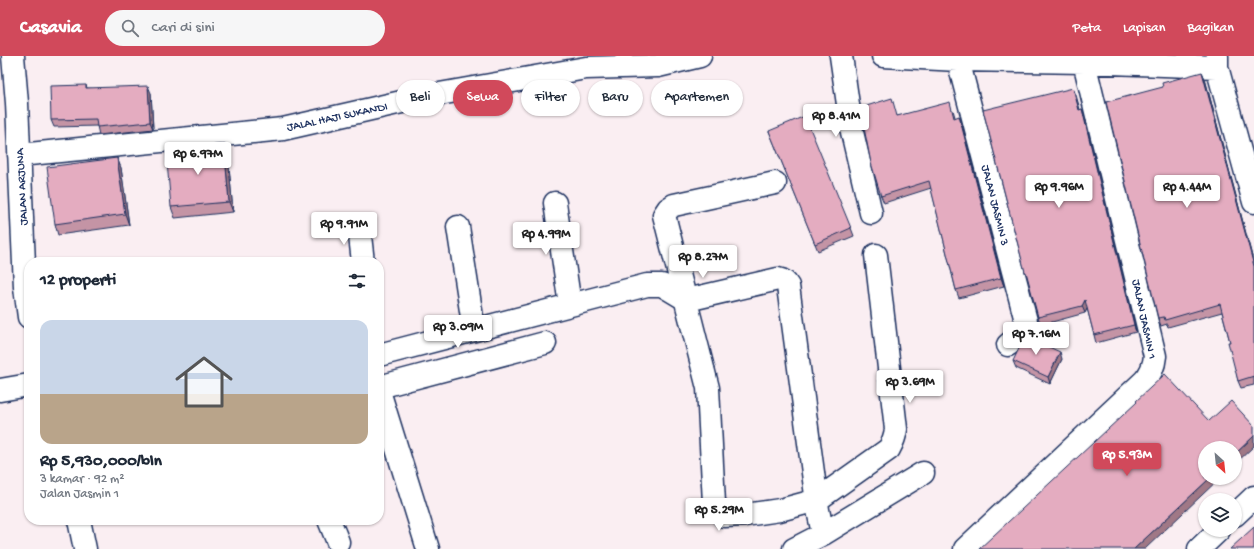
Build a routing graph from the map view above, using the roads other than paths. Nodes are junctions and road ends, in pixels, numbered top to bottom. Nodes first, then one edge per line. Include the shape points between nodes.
1 (13, 56) edge
2 (700, 56) edge
3 (841, 56) edge
4 (883, 56) edge
5 (958, 58) edge
6 (1084, 59) edge
7 (1217, 61) edge
8 (19, 155) junction
9 (774, 183) dead end
10 (1254, 202) edge
11 (555, 203) dead end
12 (871, 213) dead end
13 (359, 227) dead end
14 (458, 227) dead end
15 (876, 256) dead end
16 (362, 257) edge
17 (24, 265) edge
18 (687, 300) junction
19 (570, 305) junction
20 (474, 330) junction
21 (545, 343) dead end
22 (1008, 345) dead end
23 (384, 353) edge
24 (24, 386) edge
25 (384, 386) edge
26 (0, 390) edge
27 (384, 407) edge
28 (923, 473) dead end
29 (1254, 497) edge
30 (1242, 508) edge
31 (820, 517) junction
32 (80, 525) edge
33 (331, 525) edge
34 (1212, 537) edge
35 (338, 542) dead end
36 (85, 549) edge
37 (428, 549) edge
38 (794, 549) edge
39 (965, 549) edge
40 (1199, 549) edge

1 - 8 street, JALAN ARJUNA
2 - 8 street, JALAL HAJI SUKANDI via 658,66 578,70 428,96 283,128
3 - 12 street via 852,132
4 - 5 street
5 - 6 street
5 - 22 street, JALAN JASMIN 3 via 1026,321 1022,333
6 - 7 street
6 - 39 street, JALAN JASMIN 1 via 1155,356 1155,365 1144,381
7 - 10 street
8 - 17 street, JALAN ARJUNA
9 - 18 street via 674,205 668,209 664,218
11 - 19 street
13 - 16 street
14 - 20 street
15 - 31 street via 895,438 888,449
18 - 19 street via 662,285 647,285
18 - 31 street via 708,388 714,503 724,516 780,510
18 - 31 street via 778,279 787,283
19 - 20 street
20 - 23 street
21 - 25 street
24 - 26 street
27 - 37 street
28 - 31 street
29 - 30 street
31 - 38 street
32 - 36 street
33 - 35 street
34 - 40 street

